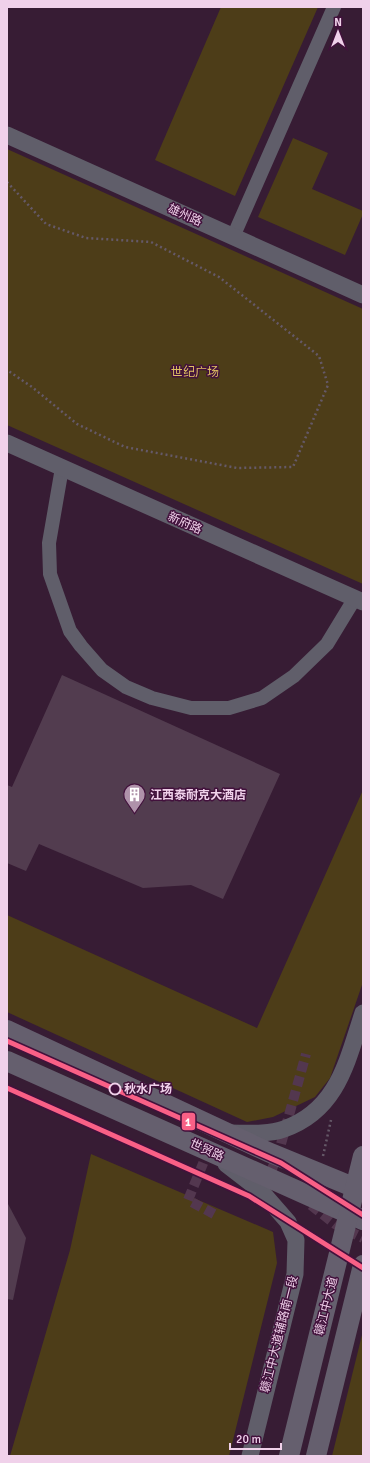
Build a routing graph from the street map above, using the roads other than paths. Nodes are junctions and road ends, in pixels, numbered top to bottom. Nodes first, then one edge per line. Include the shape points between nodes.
1 (334, 7) edge
2 (7, 135) edge
3 (233, 237) junction
4 (363, 295) edge
5 (7, 443) edge
6 (62, 468) junction
7 (359, 600) edge
8 (363, 1013) edge
9 (7, 1030) edge
10 (7, 1061) edge
11 (229, 1134) junction
12 (210, 1152) junction
13 (363, 1156) edge
14 (359, 1190) edge
15 (356, 1217) edge
16 (363, 1265) edge
17 (250, 1456) edge
18 (289, 1456) edge
19 (316, 1456) edge

1 - 3 street
2 - 3 street, 雄州路
3 - 4 street, 雄州路
5 - 6 street, 新府路
6 - 7 street, 新府路
6 - 7 street via 49,543 50,574 70,631 102,670 126,687 152,698 191,708 229,708 262,698 294,676 327,644
8 - 11 street via 342,1076 321,1106 306,1118 283,1129
9 - 11 main road, 世贸路
10 - 12 main road, 世贸路
11 - 14 main road, 世贸路
12 - 15 main road, 世贸路
12 - 17 street, 赣江中大道辅路南一段 via 261,1191 288,1222 296,1240 295,1274
13 - 14 main road, 赣江中大道
14 - 15 main road, 赣江中大道
15 - 18 main road, 赣江中大道
16 - 19 main road

